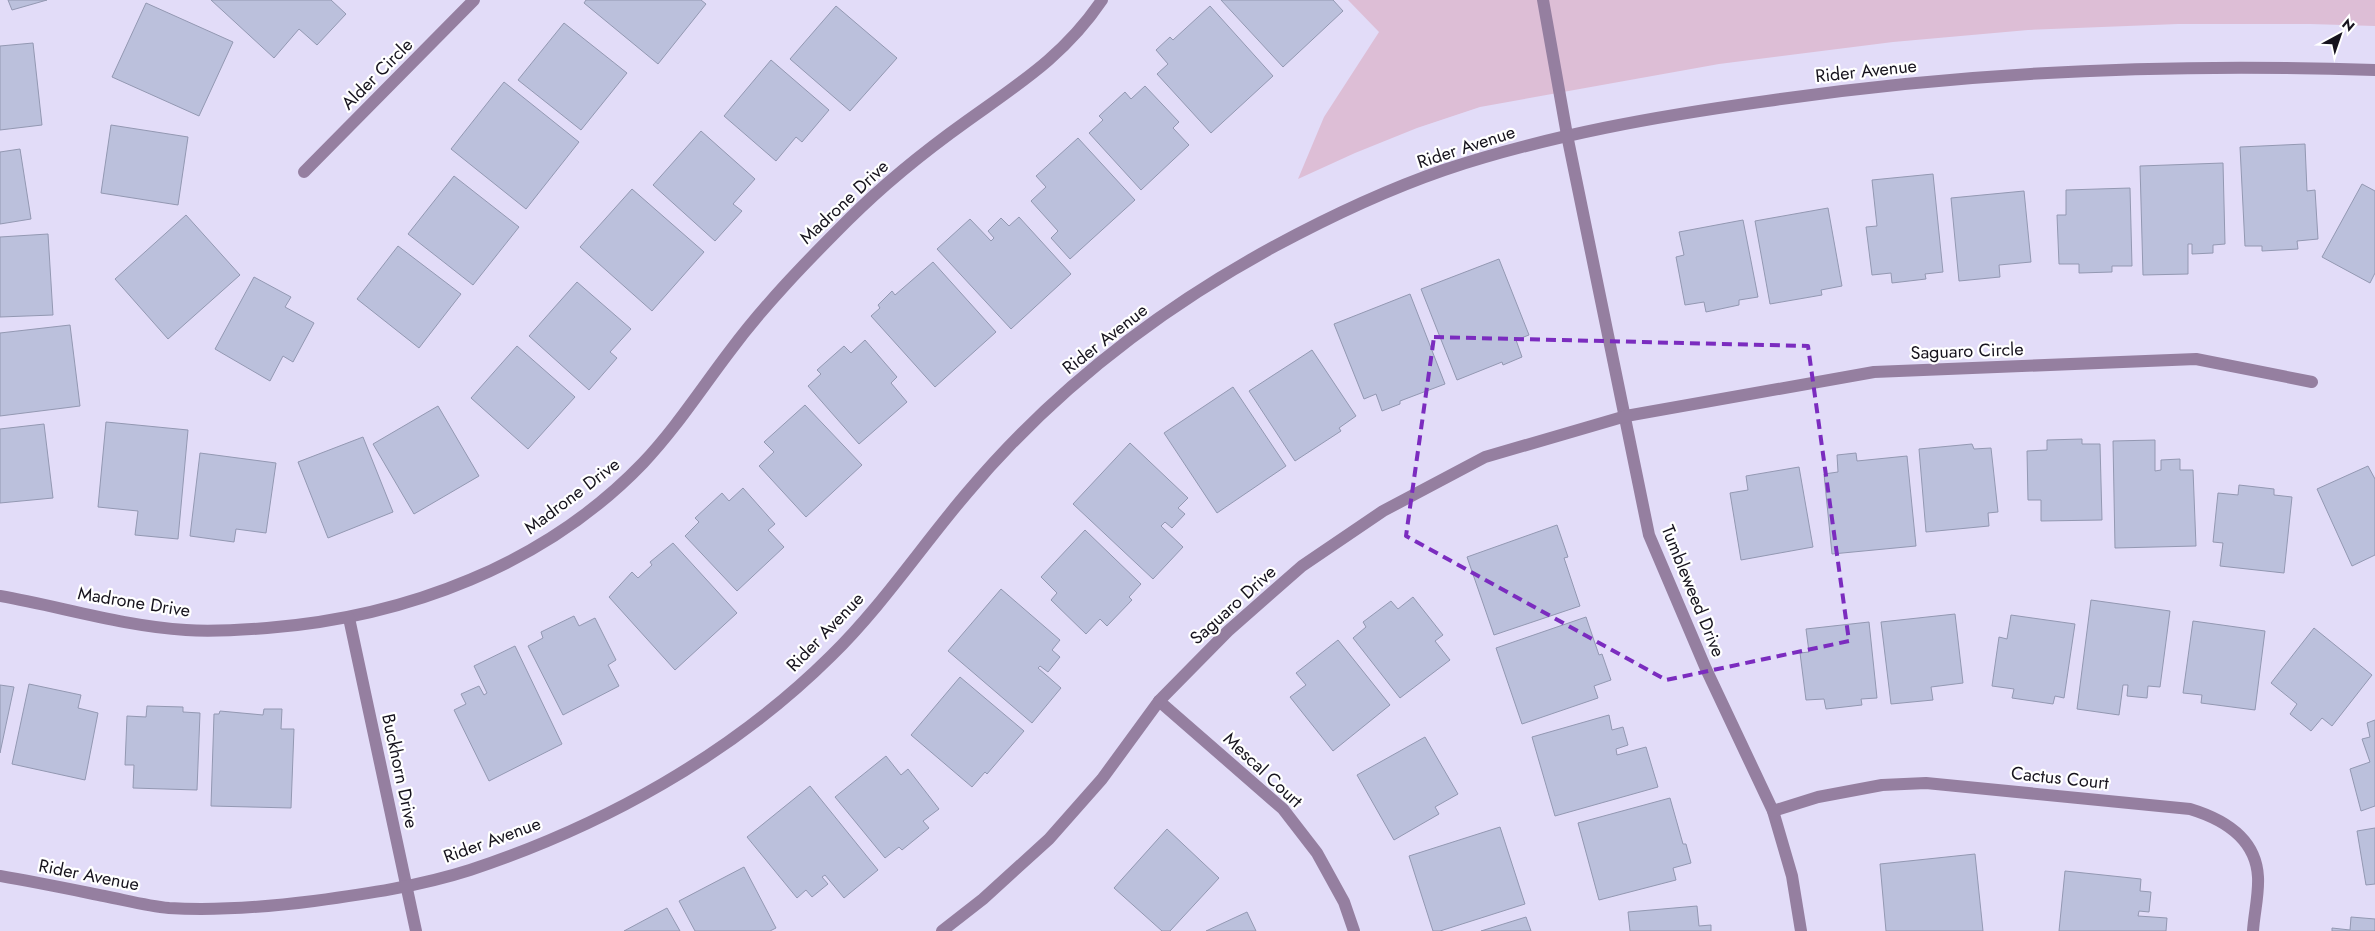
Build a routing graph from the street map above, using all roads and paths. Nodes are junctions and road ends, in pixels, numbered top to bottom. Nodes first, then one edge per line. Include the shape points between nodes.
1 (474, 0) edge
2 (1102, 0) edge
3 (1543, 0) edge
4 (2375, 70) edge
5 (1567, 135) junction
6 (304, 172) dead end
7 (2312, 382) dead end
8 (1626, 416) junction
9 (0, 596) edge
10 (349, 618) junction
11 (1159, 701) junction
12 (1773, 811) junction
13 (0, 876) edge
14 (406, 886) junction
15 (416, 931) edge
16 (942, 931) edge
17 (1354, 931) edge
18 (1800, 931) edge
19 (2252, 931) edge

1 - 6 street, Alder Circle
2 - 10 street, Madrone Drive via 1070,42 1045,65 919,158 862,206 772,299 665,439 613,492 541,544 504,565 433,595
3 - 5 street, Tumbleweed Drive
4 - 5 street, Rider Avenue via 2174,68 2016,74 1840,90 1685,113
5 - 8 street, Tumbleweed Drive
5 - 14 street, Rider Avenue via 1442,171 1386,193 1275,246 1209,284 1106,358 1011,443 868,616 830,657 776,706 664,784 592,822 465,871
7 - 8 street, Saguaro Circle via 2196,359 1874,372
8 - 11 street, Saguaro Drive via 1486,457 1383,511 1302,566 1228,631
8 - 12 street, Tumbleweed Drive via 1650,535 1706,669
9 - 10 street, Madrone Drive via 126,623 187,630 296,626
10 - 14 street, Buckhorn Drive
11 - 16 street, Saguaro Drive via 1102,779 1049,839
11 - 17 street, Mescal Court via 1283,809 1317,853 1344,902
12 - 18 street, Tumbleweed Drive via 1792,876
12 - 19 street, Cactus Court via 1850,791 1926,783 2190,809 2215,817 2236,831 2251,852 2258,877
13 - 14 street, Rider Avenue via 165,908 263,908
14 - 15 street, Buckhorn Drive

